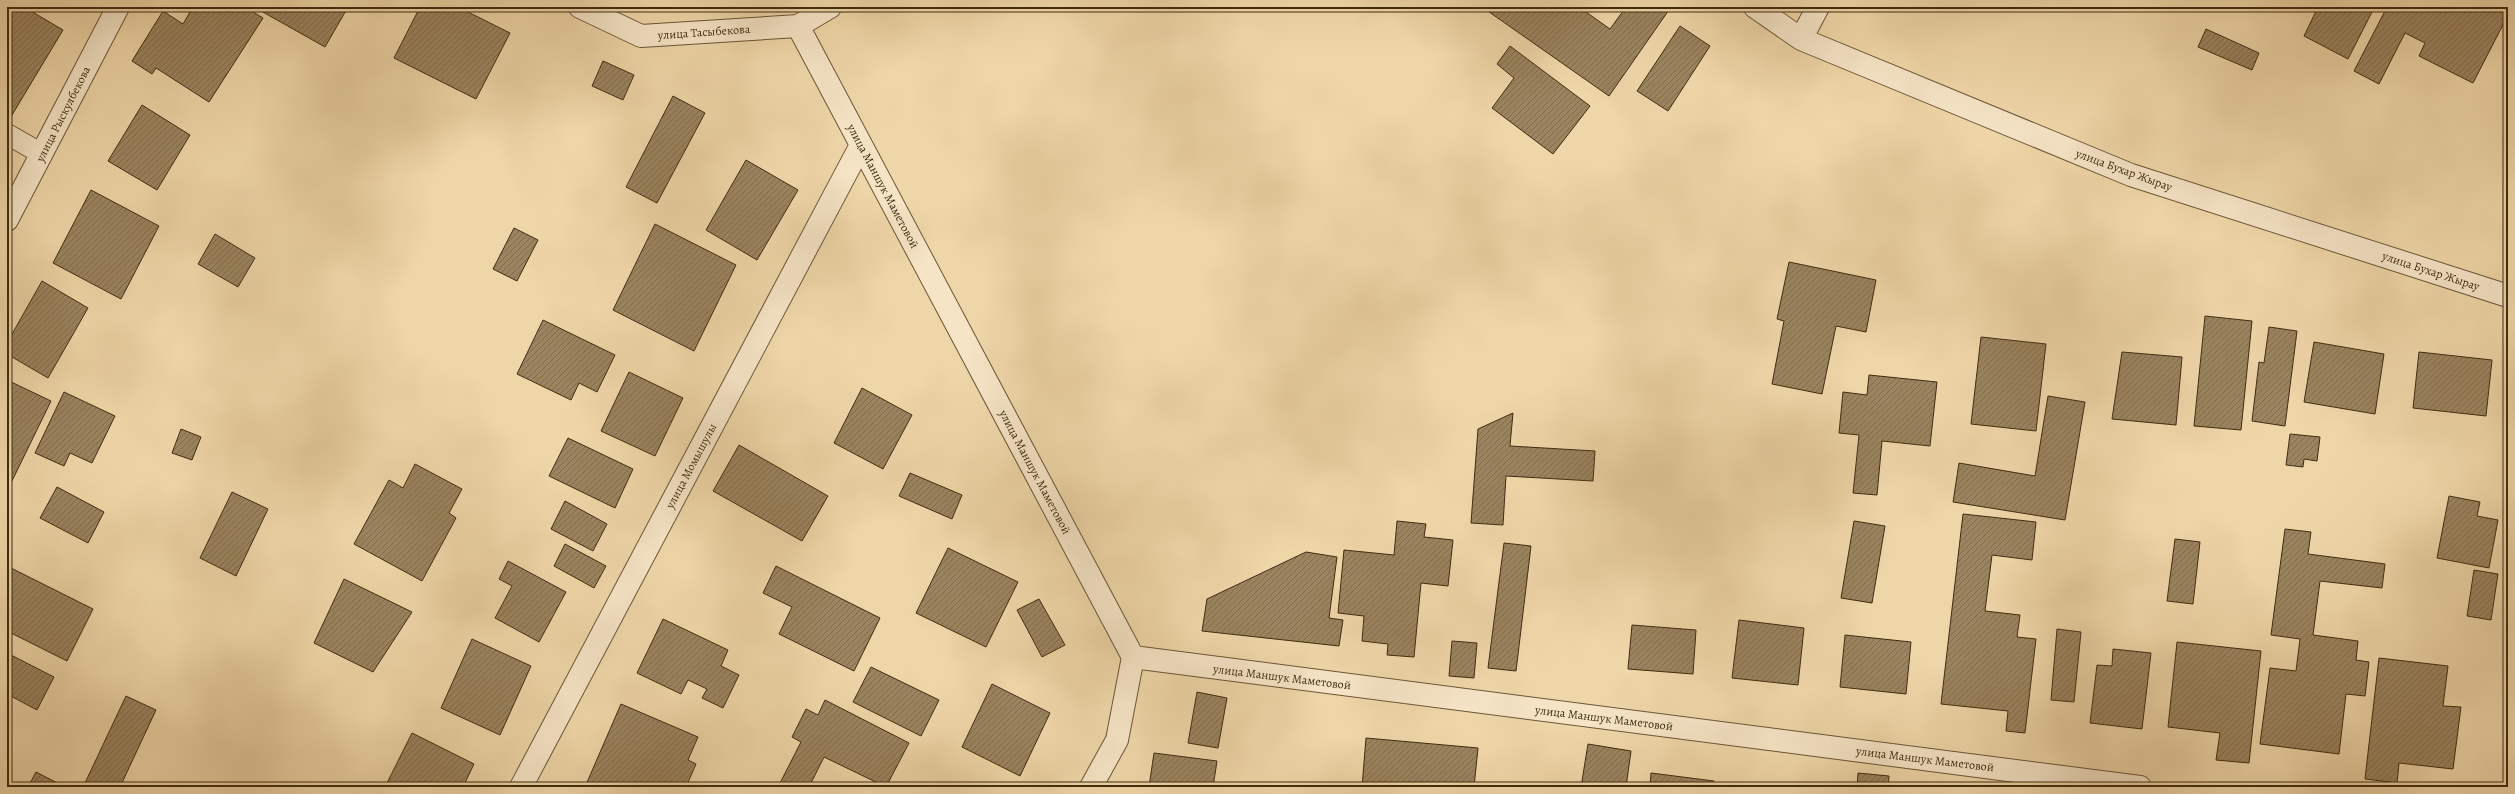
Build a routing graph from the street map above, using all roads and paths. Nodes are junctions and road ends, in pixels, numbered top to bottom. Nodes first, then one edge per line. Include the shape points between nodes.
1 (118, 7) edge
2 (580, 7) edge
3 (830, 7) edge
4 (1755, 7) edge
5 (1818, 7) edge
6 (798, 26) junction
7 (1801, 39) junction
8 (7, 134) edge
9 (861, 145) junction
10 (42, 154) junction
11 (7, 220) edge
12 (2508, 296) edge
13 (1133, 657) junction
14 (2059, 782) edge
15 (521, 787) edge
16 (1092, 787) edge
17 (2140, 787) edge

1 - 10 street, улица Рыскулбекова
2 - 6 street, улица Тасыбекова via 641,36
3 - 6 street, улица Тасыбекова
4 - 7 street, улица Бухар Жырау
5 - 7 street
6 - 9 street, улица Маншук Маметовой
7 - 12 street, улица Бухар Жырау via 2131,175
8 - 10 lane
9 - 13 street, улица Маншук Маметовой
9 - 15 street, улица Момышулы
10 - 11 street, улица Рыскулбекова
13 - 14 street, улица Маншук Маметовой
13 - 16 street via 1118,740
14 - 17 street, улица Маншук Маметовой

